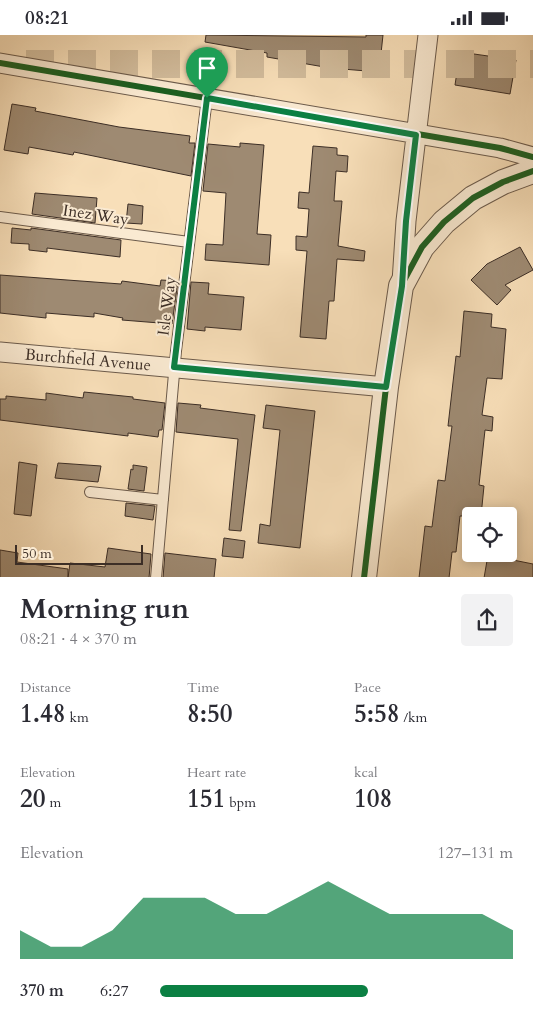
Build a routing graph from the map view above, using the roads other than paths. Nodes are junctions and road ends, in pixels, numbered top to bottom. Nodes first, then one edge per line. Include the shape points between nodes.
1 (428, 35) edge
2 (0, 63) edge
3 (207, 98) junction
4 (416, 135) junction
5 (533, 157) edge
6 (533, 171) edge
7 (0, 217) edge
8 (189, 241) junction
9 (402, 286) junction
10 (0, 352) edge
11 (174, 367) junction
12 (386, 387) junction
13 (90, 492) dead end
14 (163, 500) junction
15 (156, 577) edge
16 (364, 577) edge

1 - 4 street
2 - 3 street
3 - 4 street
3 - 8 lane, Isle Way
4 - 5 street via 500,148
4 - 9 street
6 - 9 street via 473,198 444,222 422,247
7 - 8 lane, Inez Way
8 - 11 lane, Isle Way
9 - 12 street
10 - 11 street, Burchfield Avenue
11 - 12 street, Burchfield Avenue
11 - 14 lane, Isle Way
12 - 16 street
13 - 14 lane
14 - 15 lane, Isle Way

